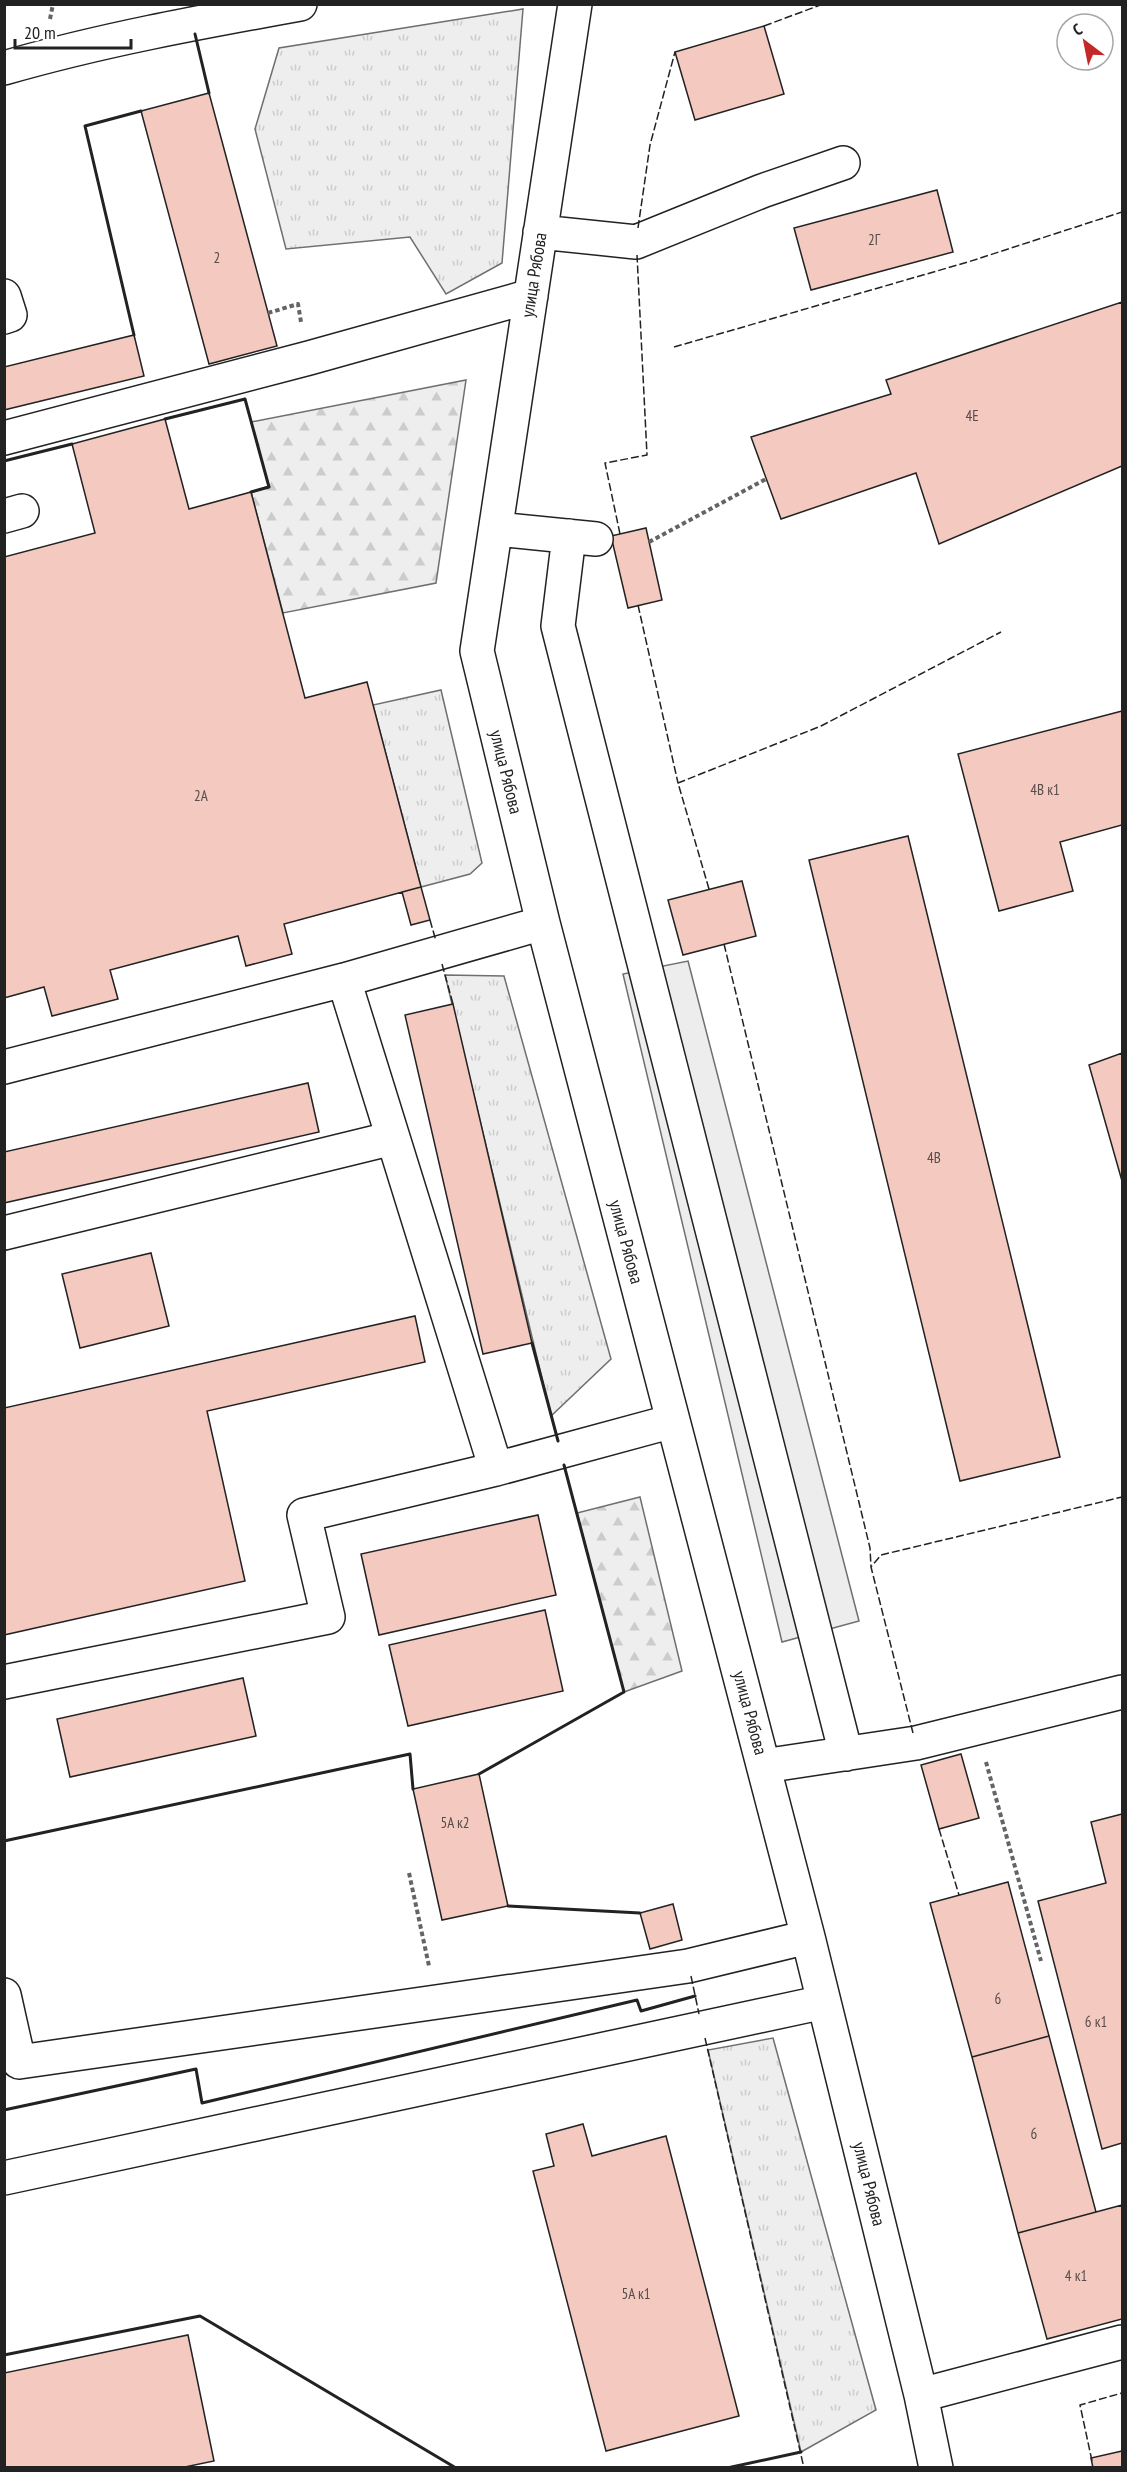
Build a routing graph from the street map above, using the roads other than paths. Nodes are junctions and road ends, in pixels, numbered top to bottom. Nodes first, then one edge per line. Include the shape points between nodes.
1 (300, 4) edge
2 (574, 4) edge
3 (4, 68) edge
4 (843, 163) dead end
5 (540, 232) junction
6 (4, 296) edge
7 (531, 296) junction
8 (4, 317) edge
9 (4, 438) edge
10 (496, 529) junction
11 (543, 923) junction
12 (344, 980) junction
13 (4, 1067) edge
14 (393, 1138) junction
15 (4, 1233) edge
16 (673, 1421) junction
17 (496, 1469) junction
18 (4, 1682) edge
19 (1122, 1692) edge
20 (846, 1754) junction
21 (764, 1766) junction
22 (808, 1937) junction
23 (5, 1999) edge
24 (824, 2002) junction
25 (4, 2178) edge
26 (1122, 2342) edge
27 (921, 2395) junction
28 (936, 2468) edge

1 - 3 street via 192,23
2 - 5 street, улица Рябова
4 - 5 street via 636,242
5 - 7 street, улица Рябова
6 - 8 street via 10,315
7 - 9 street
7 - 10 street, улица Рябова
10 - 11 street, улица Рябова via 477,651
10 - 20 street via 582,538 558,626
11 - 12 street
11 - 16 street, улица Рябова
12 - 13 street
12 - 14 street
14 - 15 street
14 - 17 street
16 - 17 street
16 - 21 street, улица Рябова
17 - 18 street via 304,1515 328,1617
19 - 20 street via 916,1743
20 - 21 street
21 - 22 street, улица Рябова
22 - 23 street via 688,1966 19,2062
22 - 24 street, улица Рябова
24 - 25 street
24 - 27 street, улица Рябова
26 - 27 street
27 - 28 street, улица Рябова

